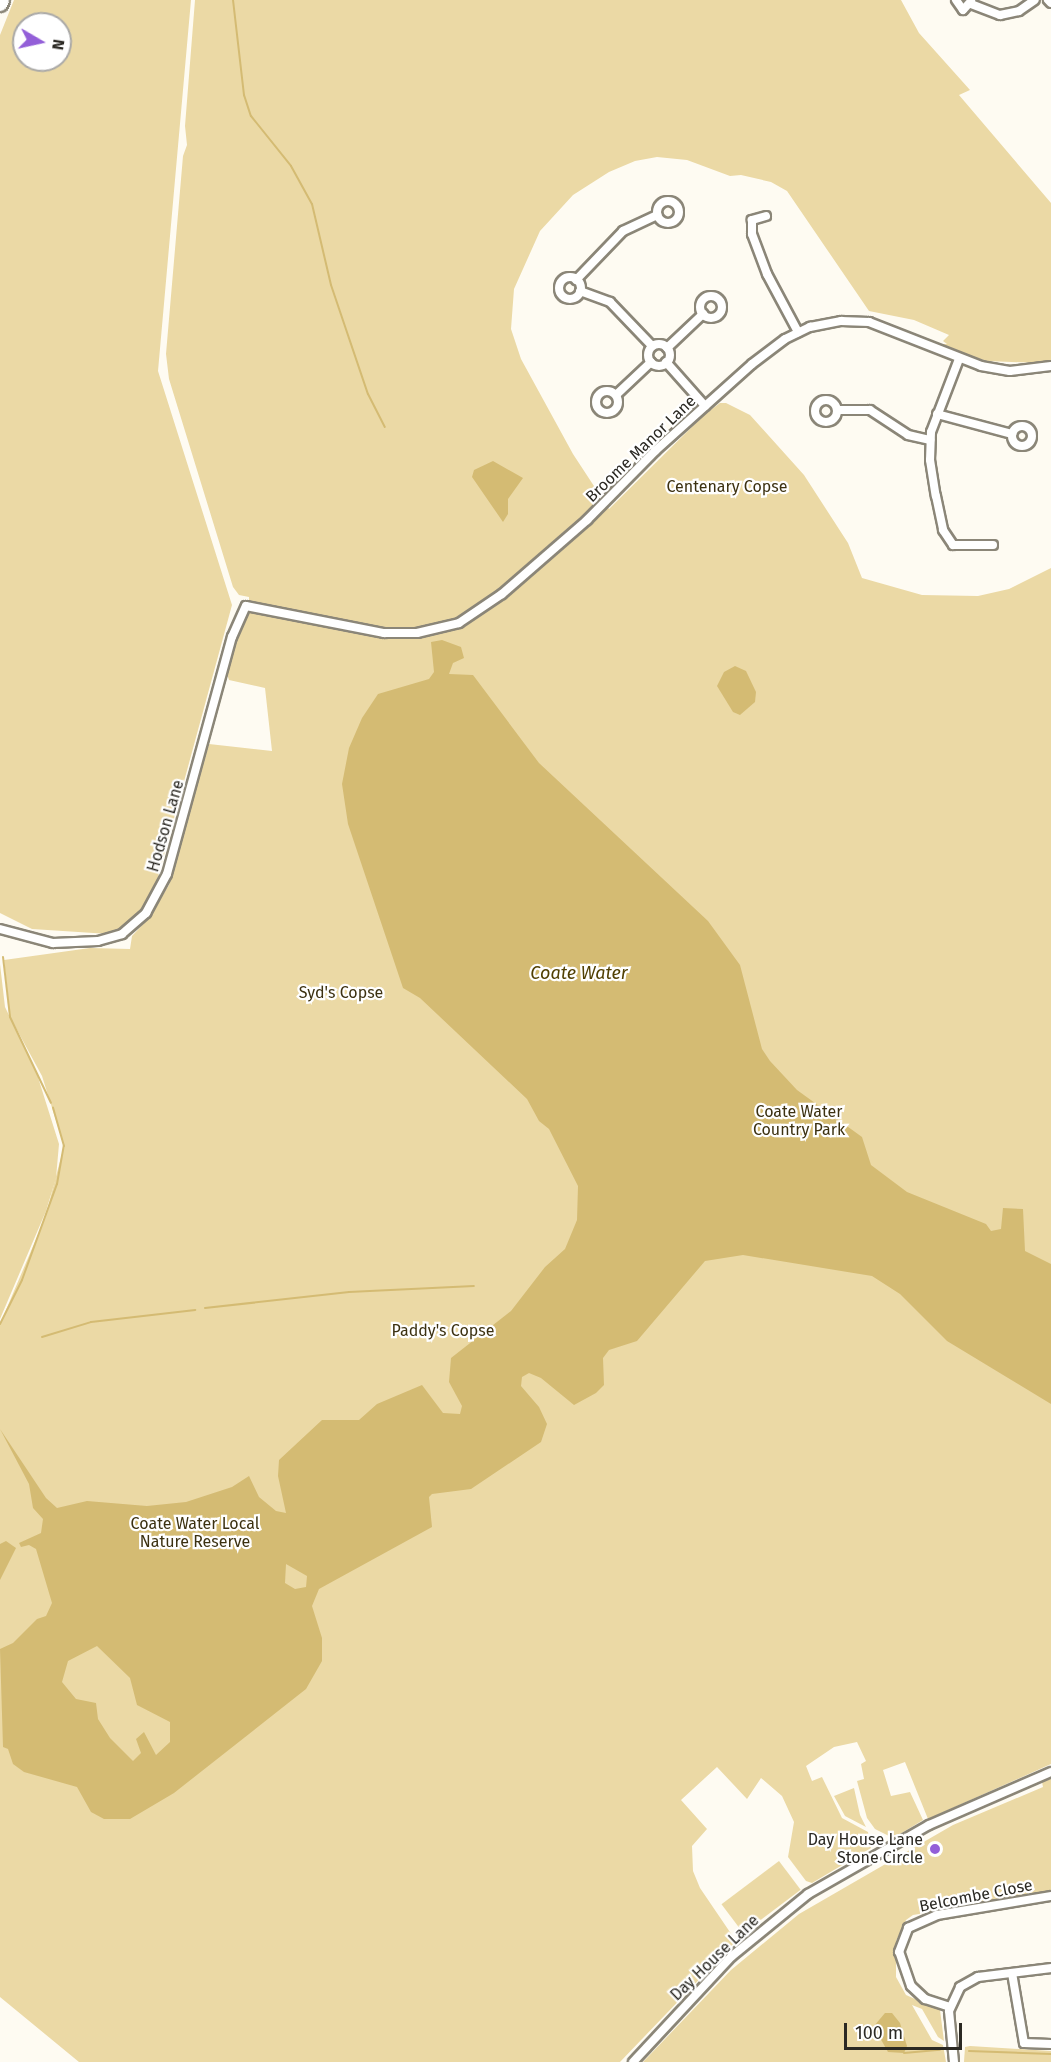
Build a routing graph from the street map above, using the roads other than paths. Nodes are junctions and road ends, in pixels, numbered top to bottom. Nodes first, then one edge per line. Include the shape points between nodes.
1 (2, 0) edge
2 (956, 0) edge
3 (1035, 0) edge
4 (971, 2) edge
5 (0, 4) edge
6 (658, 215) dead end
7 (766, 216) dead end
8 (576, 280) junction
9 (580, 291) junction
10 (703, 314) dead end
11 (798, 332) junction
12 (652, 346) junction
13 (667, 348) junction
14 (959, 359) junction
15 (651, 362) junction
16 (666, 362) junction
17 (1051, 366) edge
18 (616, 396) dead end
19 (705, 406) junction
20 (837, 410) dead end
21 (937, 414) junction
22 (1012, 434) dead end
23 (930, 440) junction
24 (982, 536) dead end
25 (993, 545) dead end
26 (983, 546) junction
27 (258, 606) joint
28 (0, 929) edge
29 (1051, 1772) edge
30 (1051, 1896) edge
31 (1051, 1968) edge
32 (1012, 1973) junction
33 (950, 2007) junction
34 (1051, 2044) edge
35 (633, 2062) edge
36 (954, 2062) edge

1 - 5 highway
2 - 4 street via 960,9
3 - 4 street via 1019,11 1000,15
6 - 8 street via 623,231
7 - 11 street via 752,220 752,234 770,281
8 - 9 street
8 - 9 street via 562,282 561,293 571,299
9 - 12 street via 610,302
10 - 13 street
11 - 14 street, Broome Manor Lane via 833,322 869,322
11 - 19 street, Broome Manor Lane via 752,364
12 - 13 street via 662,344
12 - 15 street via 648,354
13 - 16 street
14 - 17 street, Broome Manor Lane via 1010,371
14 - 21 street
15 - 16 street
15 - 18 street
16 - 19 street
19 - 27 street, Broome Manor Lane via 587,520 497,598 459,623 417,633 384,633
20 - 23 street via 870,410 908,435
21 - 22 street
21 - 23 street
23 - 26 street via 945,536 957,546
24 - 26 street
25 - 26 street
27 - 28 street, Hodson Lane via 242,608 236,622 167,874 146,913 122,934 84,942 41,941
29 - 35 street, Day House Lane via 929,1825 808,1894 726,1961
30 - 33 street, Belcombe Close via 937,1915 908,1928 899,1952 911,1986 925,1999
31 - 32 street
32 - 33 street via 970,1980 957,1991
32 - 34 street via 1024,2043
33 - 36 street

